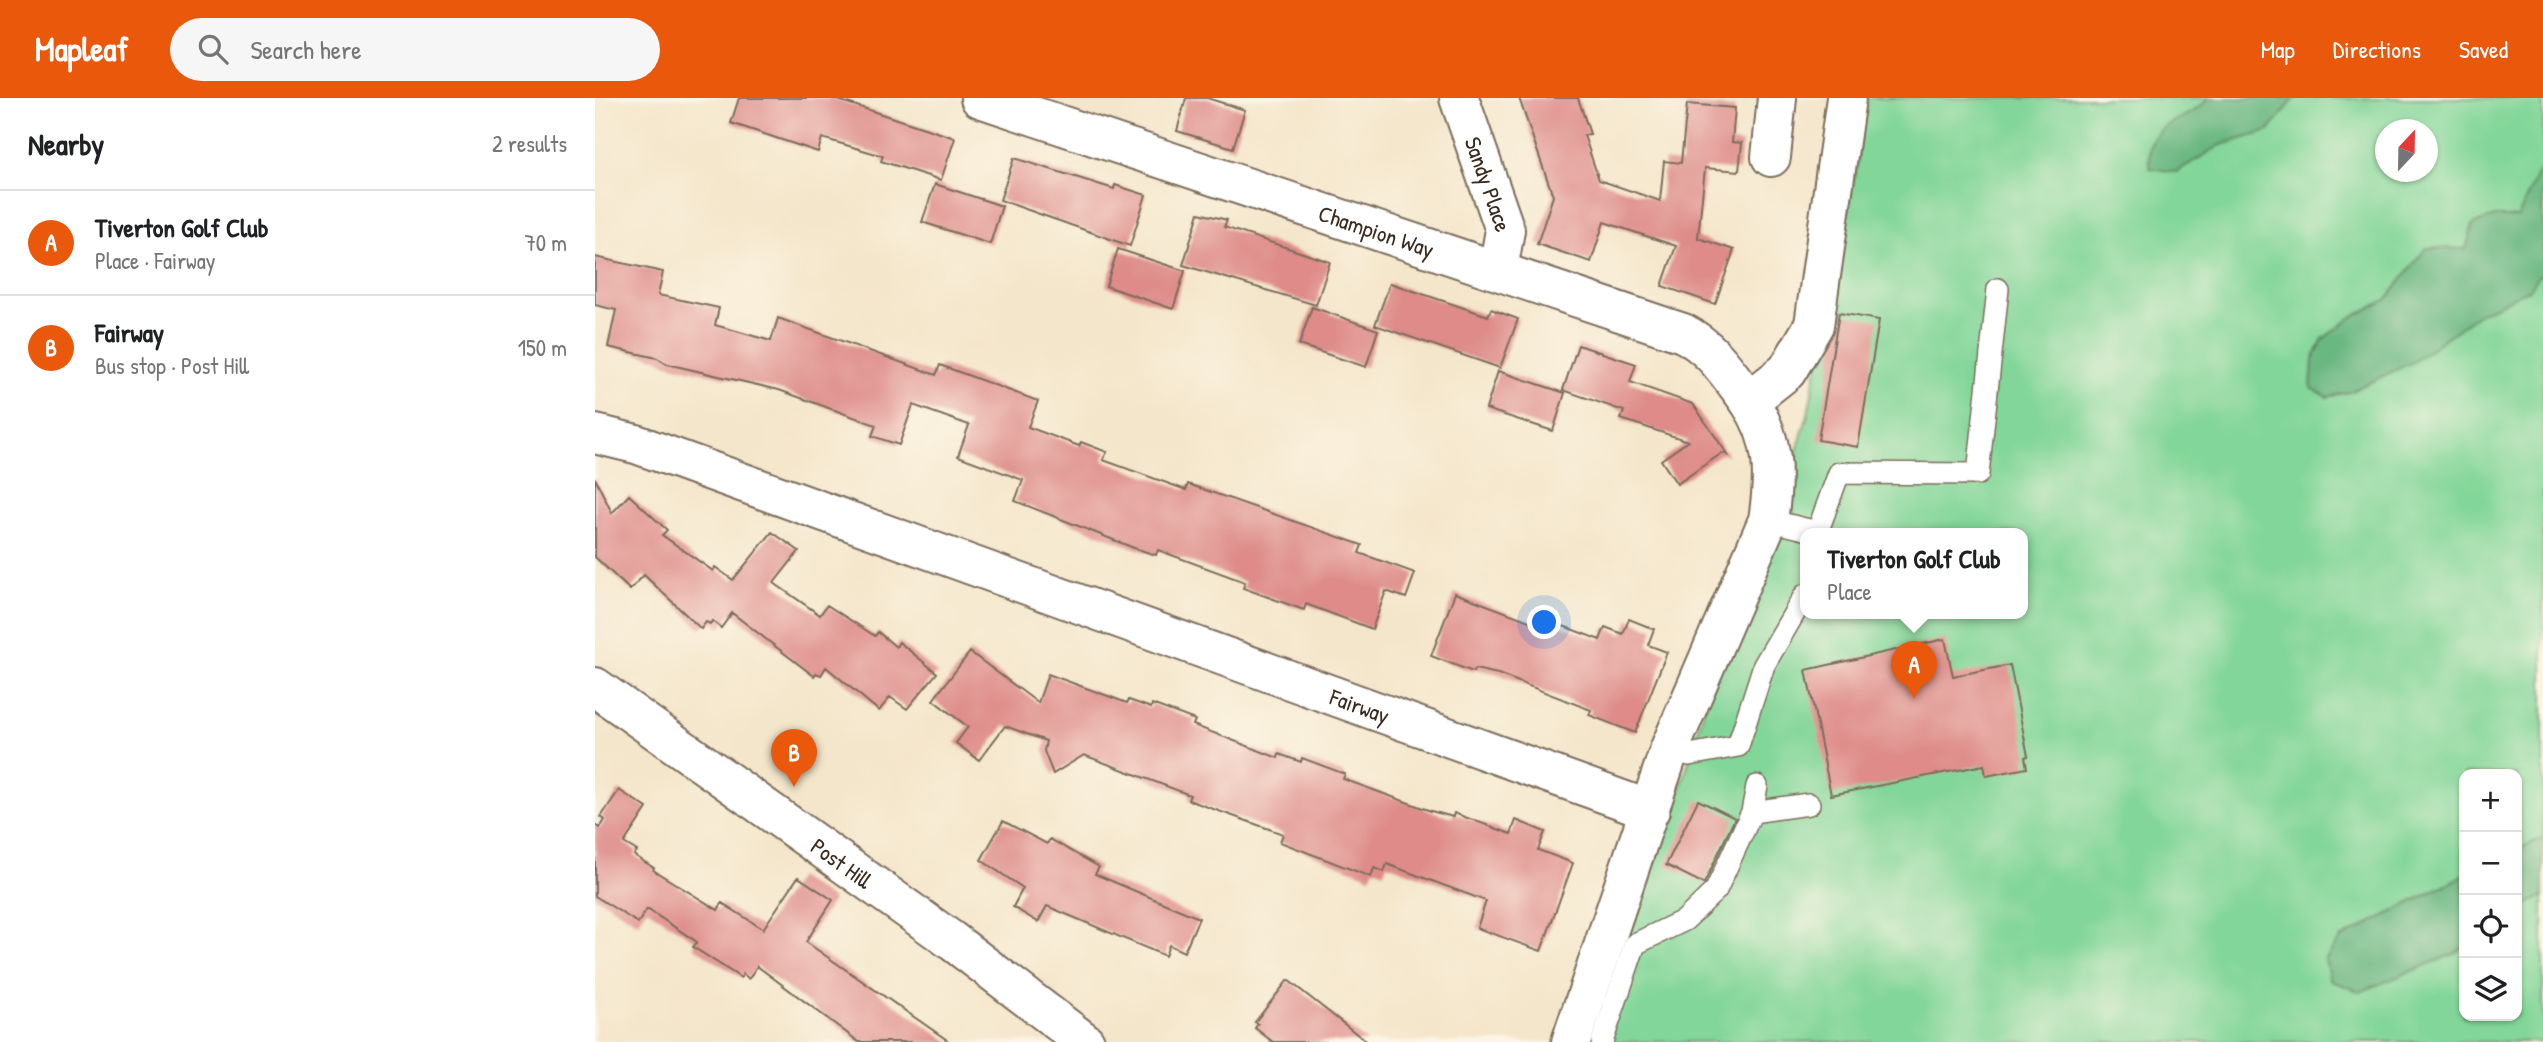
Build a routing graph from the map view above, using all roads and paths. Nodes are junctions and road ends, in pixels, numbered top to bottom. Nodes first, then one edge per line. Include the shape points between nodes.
1 (980, 98) edge
2 (1459, 98) edge
3 (1777, 98) edge
4 (1846, 98) edge
5 (1770, 157) dead end
6 (1498, 270) junction
7 (1999, 289) dead end
8 (1749, 401) junction
9 (595, 434) edge
10 (1768, 520) junction
11 (1800, 528) edge
12 (1819, 528) edge
13 (1800, 604) edge
14 (595, 687) edge
15 (1670, 748) junction
16 (1757, 786) dead end
17 (1809, 804) dead end
18 (1650, 810) junction
19 (1752, 812) junction
20 (1085, 1042) edge
21 (1571, 1042) edge
22 (1602, 1042) edge

1 - 6 street, Champion Way
2 - 6 street, Sandy Place via 1504,230
3 - 5 street
4 - 8 street via 1815,325 1787,370
6 - 8 street, Champion Way via 1701,343
7 - 12 lane via 1978,474 1839,473
8 - 10 street, Champion Way via 1770,439 1773,488
9 - 18 street, Fairway via 636,444
10 - 11 lane
10 - 15 street, Champion Way
13 - 15 lane via 1764,665 1738,746 1689,755
14 - 20 street, Post Hill via 951,940
15 - 18 street, Champion Way
16 - 19 lane
17 - 19 lane
18 - 21 street, Champion Way
19 - 22 lane via 1716,890 1685,920 1635,944

